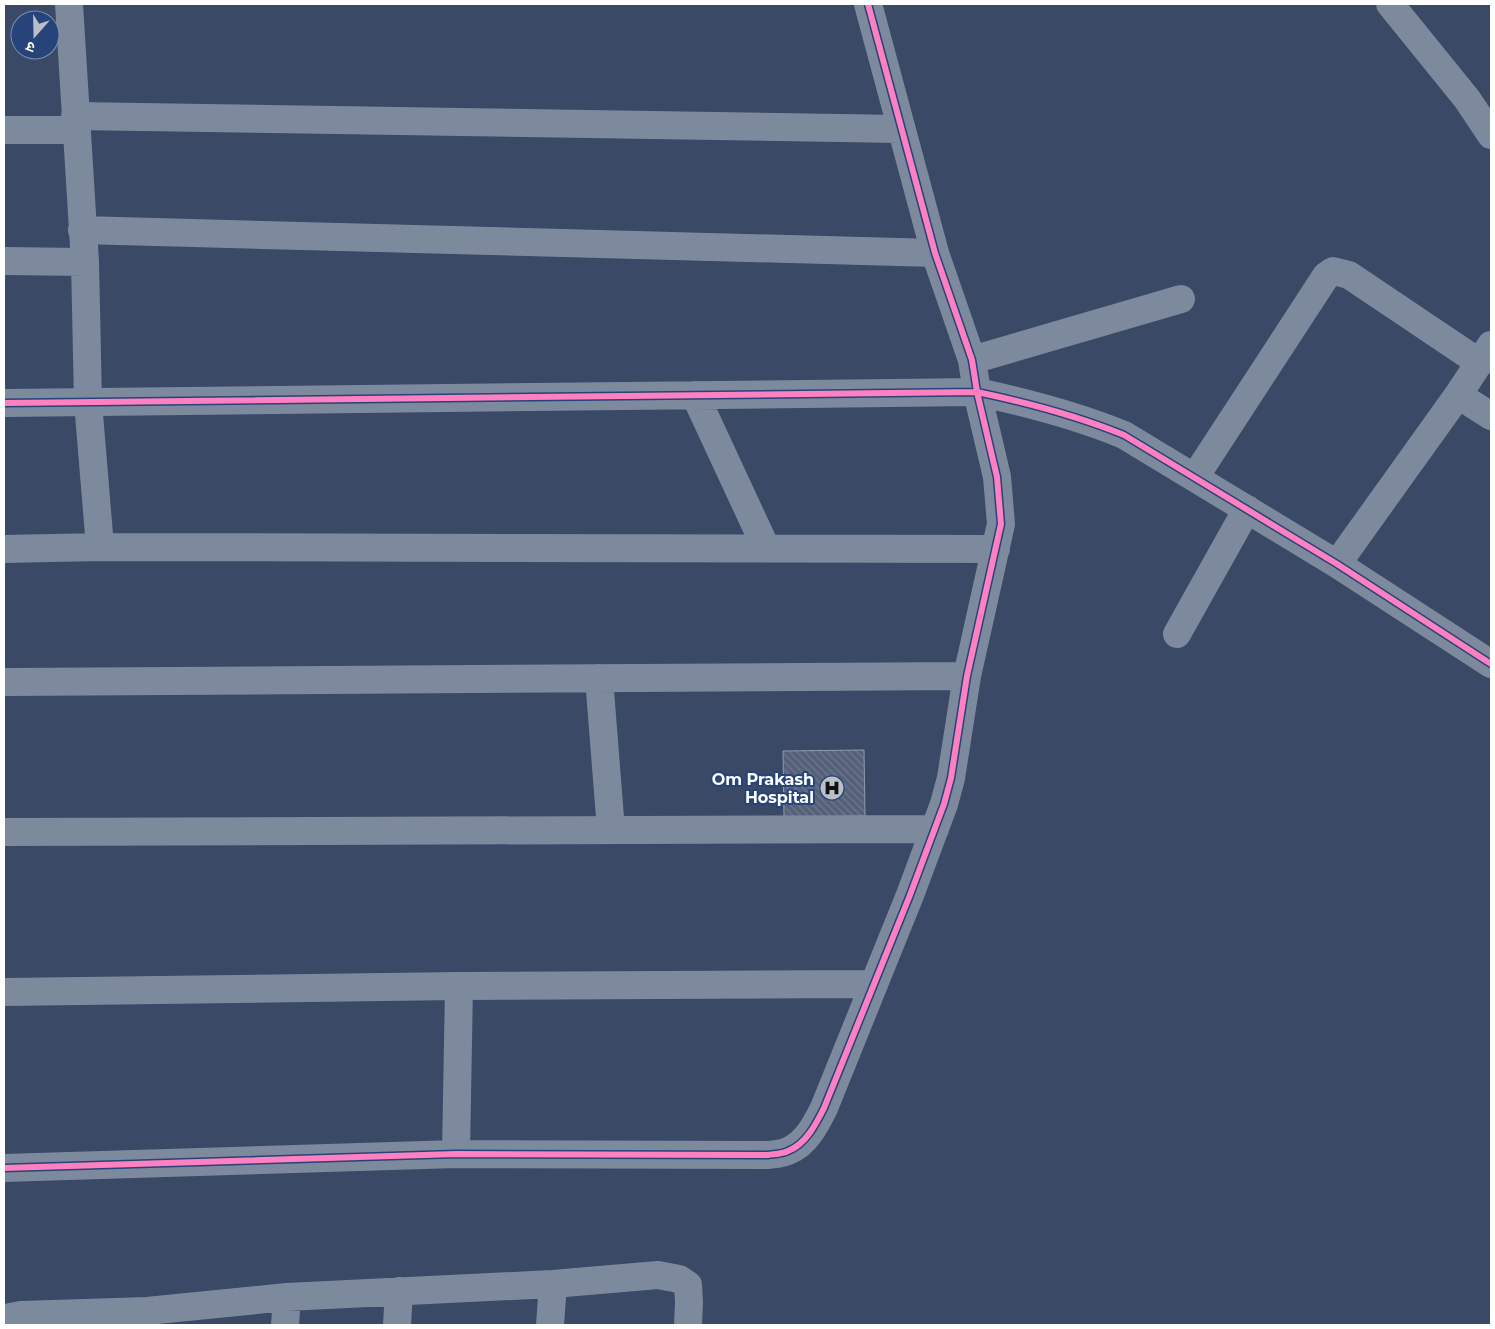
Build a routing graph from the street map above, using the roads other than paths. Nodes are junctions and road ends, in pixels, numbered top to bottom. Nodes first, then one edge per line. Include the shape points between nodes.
1 (69, 4) edge
2 (868, 4) edge
3 (1390, 4) edge
4 (76, 123) junction
5 (1489, 124) edge
6 (901, 129) junction
7 (4, 130) edge
8 (82, 230) junction
9 (935, 253) junction
10 (4, 261) edge
11 (85, 262) junction
12 (1181, 299) dead end
13 (1485, 354) edge
14 (972, 360) junction
15 (978, 392) junction
16 (695, 395) junction
17 (1458, 395) junction
18 (88, 402) junction
19 (4, 403) edge
20 (1491, 416) edge
21 (1195, 477) junction
22 (1247, 509) junction
23 (100, 547) junction
24 (766, 548) junction
25 (4, 549) edge
26 (996, 549) junction
27 (1337, 564) junction
28 (1177, 634) dead end
29 (1491, 664) edge
30 (967, 676) junction
31 (599, 678) junction
32 (4, 682) edge
33 (935, 829) junction
34 (611, 830) junction
35 (4, 832) edge
36 (873, 984) junction
37 (459, 986) junction
38 (4, 992) edge
39 (456, 1154) junction
40 (4, 1168) edge
41 (553, 1284) junction
42 (399, 1291) junction
43 (287, 1297) junction
44 (147, 1318) edge
45 (4, 1323) edge
46 (286, 1325) edge
47 (397, 1325) edge
48 (550, 1325) edge
49 (688, 1325) edge

1 - 4 street
2 - 6 street
3 - 5 street
4 - 6 street
4 - 7 street
4 - 8 street
6 - 9 street
8 - 9 street
8 - 11 street
9 - 14 street
10 - 11 street
11 - 18 street
12 - 14 street
13 - 17 street
13 - 21 street via 1349,275 1333,271 1326,276
14 - 15 street
15 - 16 street
15 - 21 street via 1088,420 1124,435
15 - 26 street via 997,477 1000,524
16 - 18 street
16 - 24 street
17 - 20 street
17 - 27 street
18 - 19 street
18 - 23 street
21 - 22 street
22 - 27 street
22 - 28 street
23 - 24 street
23 - 25 street
24 - 26 street
26 - 30 street
27 - 29 street
30 - 31 street
30 - 33 street via 951,778
31 - 32 street
31 - 34 street
33 - 34 street
33 - 36 street
34 - 35 street
36 - 37 street
36 - 39 street via 824,1108 812,1130 787,1152 768,1155
37 - 38 street
37 - 39 street
39 - 40 street
41 - 42 street
41 - 48 street
41 - 49 street via 658,1275 679,1278 688,1286
42 - 43 street
42 - 47 street
43 - 44 street
43 - 46 street
44 - 45 street via 22,1315 10,1317

